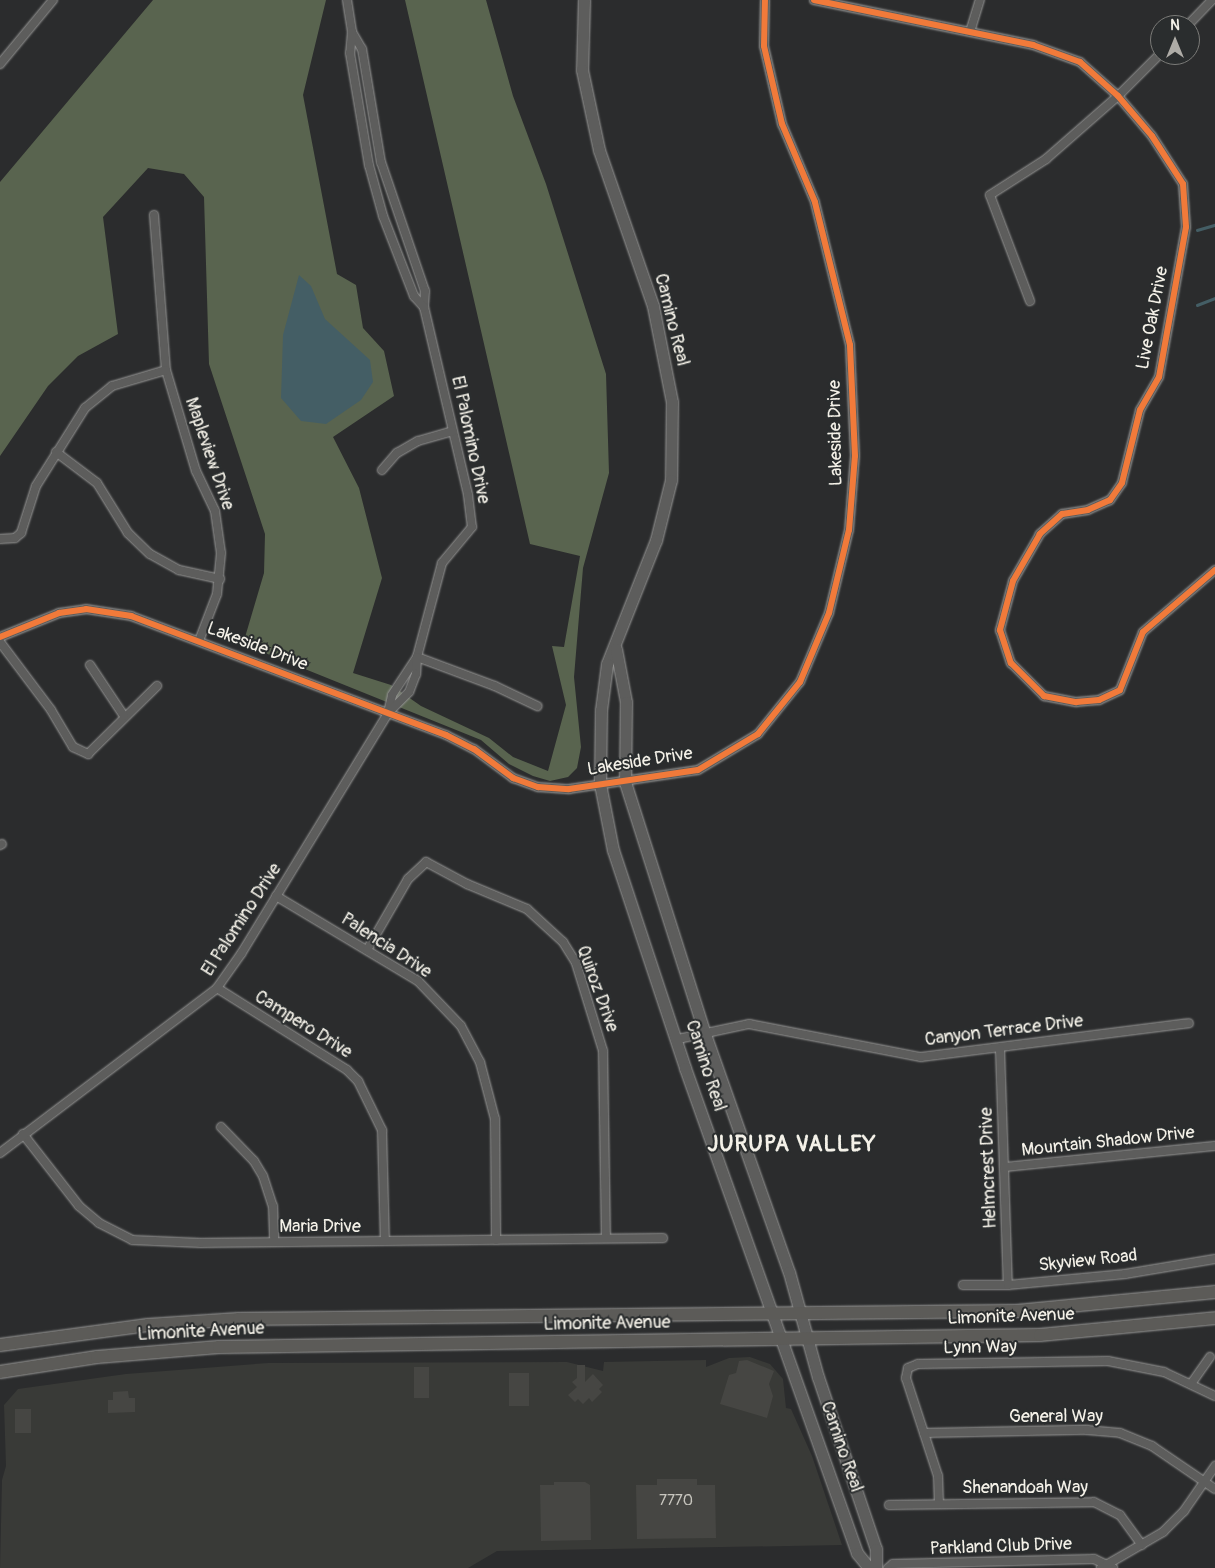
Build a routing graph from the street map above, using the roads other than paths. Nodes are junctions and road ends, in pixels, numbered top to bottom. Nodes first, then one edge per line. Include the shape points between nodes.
1 (53, 0) edge
2 (347, 0) edge
3 (584, 0) edge
4 (765, 0) edge
5 (814, 0) edge
6 (980, 0) edge
7 (1212, 0) edge
8 (1198, 15) edge
9 (352, 32) junction
10 (970, 32) junction
11 (0, 64) edge
12 (1150, 64) edge
13 (1118, 96) junction
14 (154, 215) dead end
15 (1030, 301) dead end
16 (424, 307) junction
17 (166, 370) junction
18 (453, 431) junction
19 (56, 452) junction
20 (382, 470) dead end
21 (0, 539) edge
22 (1215, 570) edge
23 (220, 579) junction
24 (0, 637) edge
25 (199, 641) junction
26 (0, 642) edge
27 (616, 649) junction
28 (417, 657) junction
29 (90, 665) dead end
30 (402, 678) junction
31 (413, 682) junction
32 (157, 686) dead end
33 (537, 706) dead end
34 (388, 712) junction
35 (124, 716) junction
36 (625, 782) junction
37 (600, 784) junction
38 (276, 896) junction
39 (367, 950) junction
40 (217, 988) junction
41 (1188, 1023) dead end
42 (705, 1034) junction
43 (678, 1039) junction
44 (1000, 1049) junction
45 (221, 1127) dead end
46 (23, 1134) junction
47 (1215, 1146) edge
48 (0, 1154) edge
49 (1004, 1167) junction
50 (606, 1238) junction
51 (663, 1238) dead end
52 (496, 1240) junction
53 (274, 1242) junction
54 (385, 1242) junction
55 (1215, 1259) edge
56 (963, 1285) dead end
57 (1008, 1285) junction
58 (1215, 1292) edge
59 (801, 1314) junction
60 (776, 1315) junction
61 (1215, 1318) edge
62 (784, 1339) junction
63 (808, 1339) junction
64 (0, 1345) edge
65 (1210, 1357) dead end
66 (0, 1372) edge
67 (1191, 1384) junction
68 (1215, 1396) edge
69 (924, 1433) junction
70 (1215, 1466) edge
71 (1205, 1482) junction
72 (1215, 1489) edge
73 (889, 1504) dead end
74 (939, 1504) junction
75 (1142, 1545) junction
76 (1107, 1567) edge
77 (869, 1568) edge
78 (876, 1568) edge
79 (888, 1568) edge

1 - 11 street
2 - 9 street, El Palomino Drive
3 - 27 main road, Camino Real via 582,70 597,141 654,306 672,402 670,480 656,540
4 - 36 street, Lakeside Drive via 764,46 782,124 815,202 850,345 855,456 849,530 829,613 800,682 758,734 698,770
5 - 10 street, Live Oak Drive
6 - 10 street
7 - 8 street
9 - 16 street, El Palomino Drive via 362,49 381,162 395,211 419,268 425,291
9 - 16 street, El Palomino Drive via 350,52 369,165 383,216 414,296
10 - 13 street, Live Oak Drive via 1033,46 1080,62
12 - 13 street
13 - 15 street via 1046,159 990,195
13 - 22 street, Live Oak Drive via 1152,136 1183,184 1186,227 1159,377 1140,410 1122,483 1110,500 1088,510 1062,514 1040,534 1013,581 1000,630 1011,663 1044,696 1076,702 1100,700 1120,690 1143,632
14 - 17 street, Mapleview Drive
16 - 18 street, El Palomino Drive
17 - 19 street via 130,378 102,393 85,408
17 - 23 street, Mapleview Drive via 196,471 215,511
18 - 20 street via 418,440 397,453
18 - 28 street, El Palomino Drive via 472,527 442,563
19 - 21 street via 31,499 21,533 15,538
19 - 23 street via 98,483 128,534 150,554 179,570
23 - 25 street, Mapleview Drive
24 - 25 street, Lakeside Drive via 44,617 86,610 131,616
25 - 34 street, Lakeside Drive
26 - 35 street via 51,710 73,747 80,752 88,754 98,747
27 - 36 main road, Camino Real via 626,702
27 - 37 main road, Camino Real via 607,664 601,710
28 - 30 street, El Palomino Drive
28 - 31 street, El Palomino Drive
28 - 33 street via 487,682
29 - 35 street
30 - 31 street
30 - 34 street, El Palomino Drive
31 - 34 street, El Palomino Drive via 404,700
32 - 35 street
34 - 37 street, Lakeside Drive via 462,742 513,778 530,784 569,789
34 - 38 street, El Palomino Drive
36 - 37 street, Lakeside Drive
36 - 42 main road, Camino Real
37 - 43 main road, Camino Real via 621,876
38 - 39 street, Palencia Drive
38 - 40 street, El Palomino Drive
39 - 50 street, Quiroz Drive via 408,879 426,862 526,909 558,935 576,963 603,1051
39 - 52 street, Palencia Drive via 418,981 441,1003 461,1026 480,1062 495,1119
40 - 46 street, El Palomino Drive
40 - 54 street, Campero Drive via 347,1070 358,1081 382,1130
41 - 44 street, Canyon Terrace Drive
42 - 43 street, Canyon Terrace Drive
42 - 44 street, Canyon Terrace Drive via 749,1024 921,1057
42 - 59 main road, Camino Real
43 - 60 main road, Camino Real
44 - 49 street, Helmcrest Drive
45 - 53 street via 254,1161 263,1176 273,1206
46 - 48 street, El Palomino Drive
46 - 53 street, Maria Drive via 79,1206 115,1232 156,1242
47 - 49 street, Mountain Shadow Drive
49 - 57 street, Helmcrest Drive
50 - 51 street, Maria Drive
50 - 52 street, Maria Drive
52 - 54 street, Maria Drive
53 - 54 street, Maria Drive
55 - 57 street, Skyview Road via 1125,1274
56 - 57 street, Skyview Road
58 - 59 main road, Limonite Avenue via 1017,1311
59 - 60 main road, Limonite Avenue
59 - 63 main road, Camino Real
60 - 62 main road, Camino Real
60 - 64 main road, Limonite Avenue via 239,1319 148,1325
61 - 63 main road, Limonite Avenue via 1040,1335
62 - 63 main road, Limonite Avenue
62 - 66 main road, Limonite Avenue via 258,1346 96,1357
62 - 77 main road, Camino Real via 857,1553
63 - 78 main road, Camino Real via 876,1549
65 - 67 street
67 - 68 street, Lynn Way
67 - 69 street, Lynn Way via 1149,1368 1108,1361 918,1364 908,1368 906,1378
69 - 71 street, General Way via 1087,1430 1120,1433 1152,1446
69 - 74 street, Lynn Way via 938,1476
70 - 71 street
71 - 72 street, General Way
71 - 75 street via 1176,1520
73 - 74 street, Shenandoah Way
74 - 75 street, Shenandoah Way via 1094,1502 1120,1515
75 - 76 street
76 - 79 street, Parkland Club Drive via 1094,1559 893,1564

